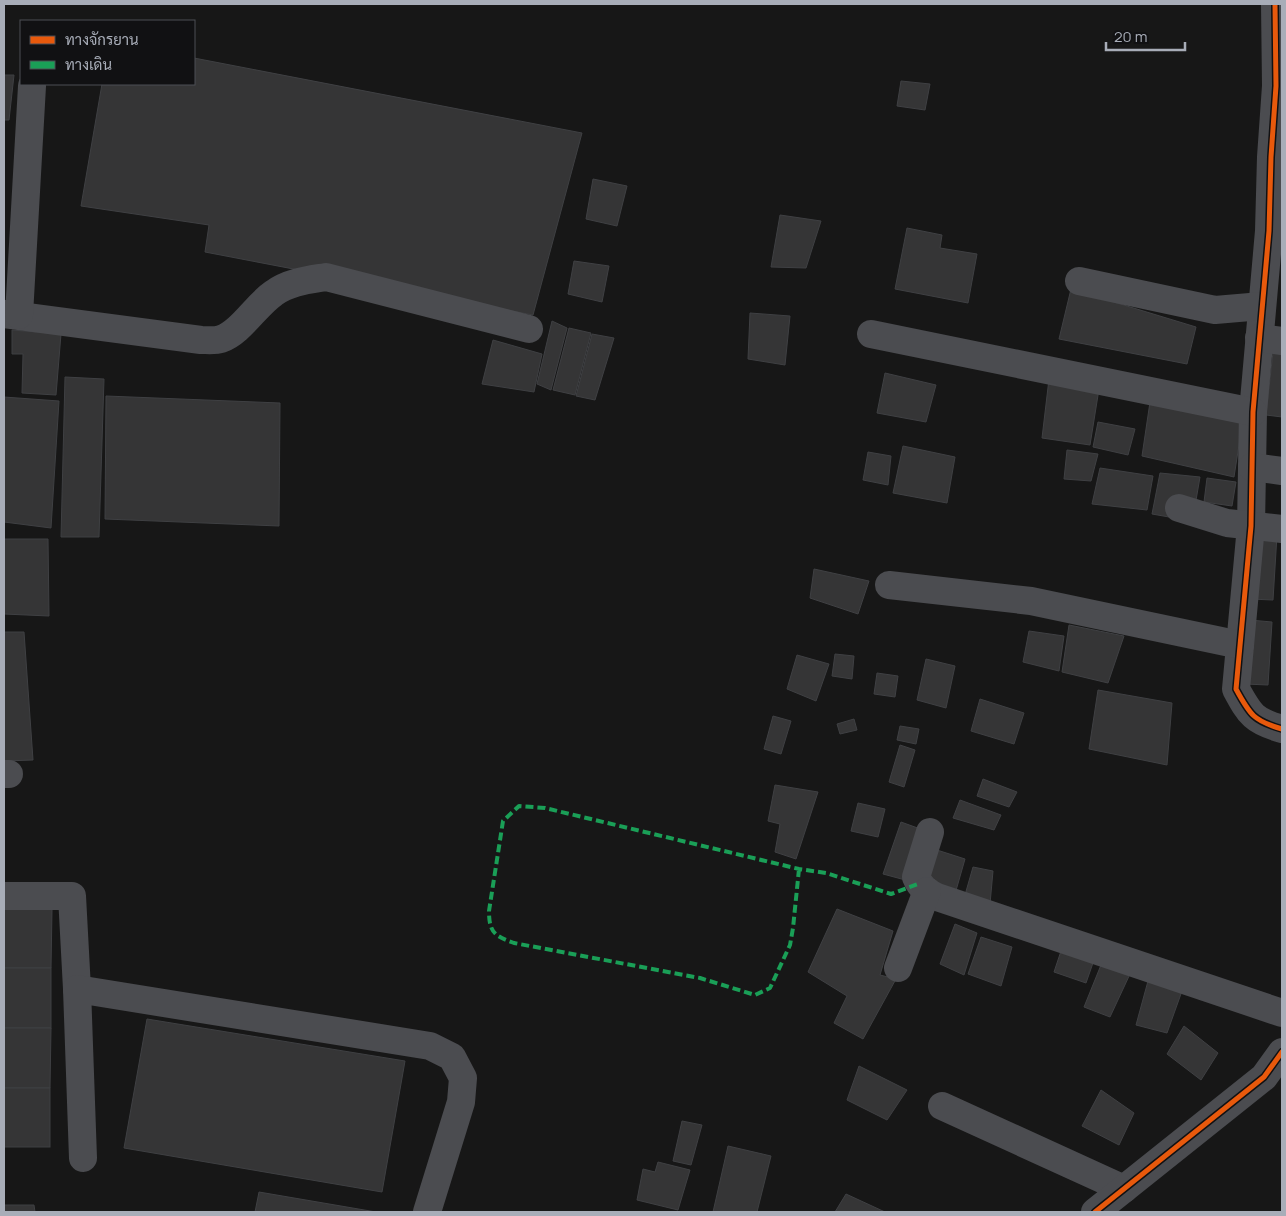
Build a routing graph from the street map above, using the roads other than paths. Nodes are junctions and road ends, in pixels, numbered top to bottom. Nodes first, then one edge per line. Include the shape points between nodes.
1 (1275, 4) edge
2 (32, 86) dead end
3 (1279, 86) edge
4 (15, 193) edge
5 (1079, 281) dead end
6 (1262, 306) junction
7 (11, 315) edge
8 (530, 329) dead end
9 (872, 334) dead end
10 (1271, 340) edge
11 (1253, 412) junction
12 (1252, 467) junction
13 (1282, 471) edge
14 (1179, 508) dead end
15 (1251, 526) junction
16 (1282, 529) edge
17 (889, 585) dead end
18 (1240, 645) junction
19 (1282, 729) edge
20 (930, 832) dead end
21 (927, 892) junction
22 (4, 896) edge
23 (898, 968) dead end
24 (76, 989) junction
25 (1282, 1013) edge
26 (1282, 1052) edge
27 (942, 1106) dead end
28 (83, 1158) dead end
29 (1124, 1189) junction
30 (427, 1212) edge
31 (1095, 1212) edge

1 - 3 street
2 - 4 street
3 - 6 street via 1271,157
4 - 7 street
5 - 6 street via 1215,310
6 - 10 street
7 - 8 street via 201,340 220,339 234,332 275,292 302,280 326,277
9 - 11 street
10 - 11 street
11 - 12 street
12 - 13 street
12 - 15 street
14 - 15 street via 1227,523
15 - 16 street
15 - 18 street
17 - 18 street via 1031,601
18 - 19 street via 1236,690 1247,710 1263,724
20 - 21 street via 916,877 918,884
21 - 23 street
21 - 25 street
22 - 24 street via 72,896
24 - 28 street
24 - 30 street via 430,1046 452,1057 463,1078 462,1102
26 - 29 street via 1264,1077
27 - 29 street
29 - 31 street

